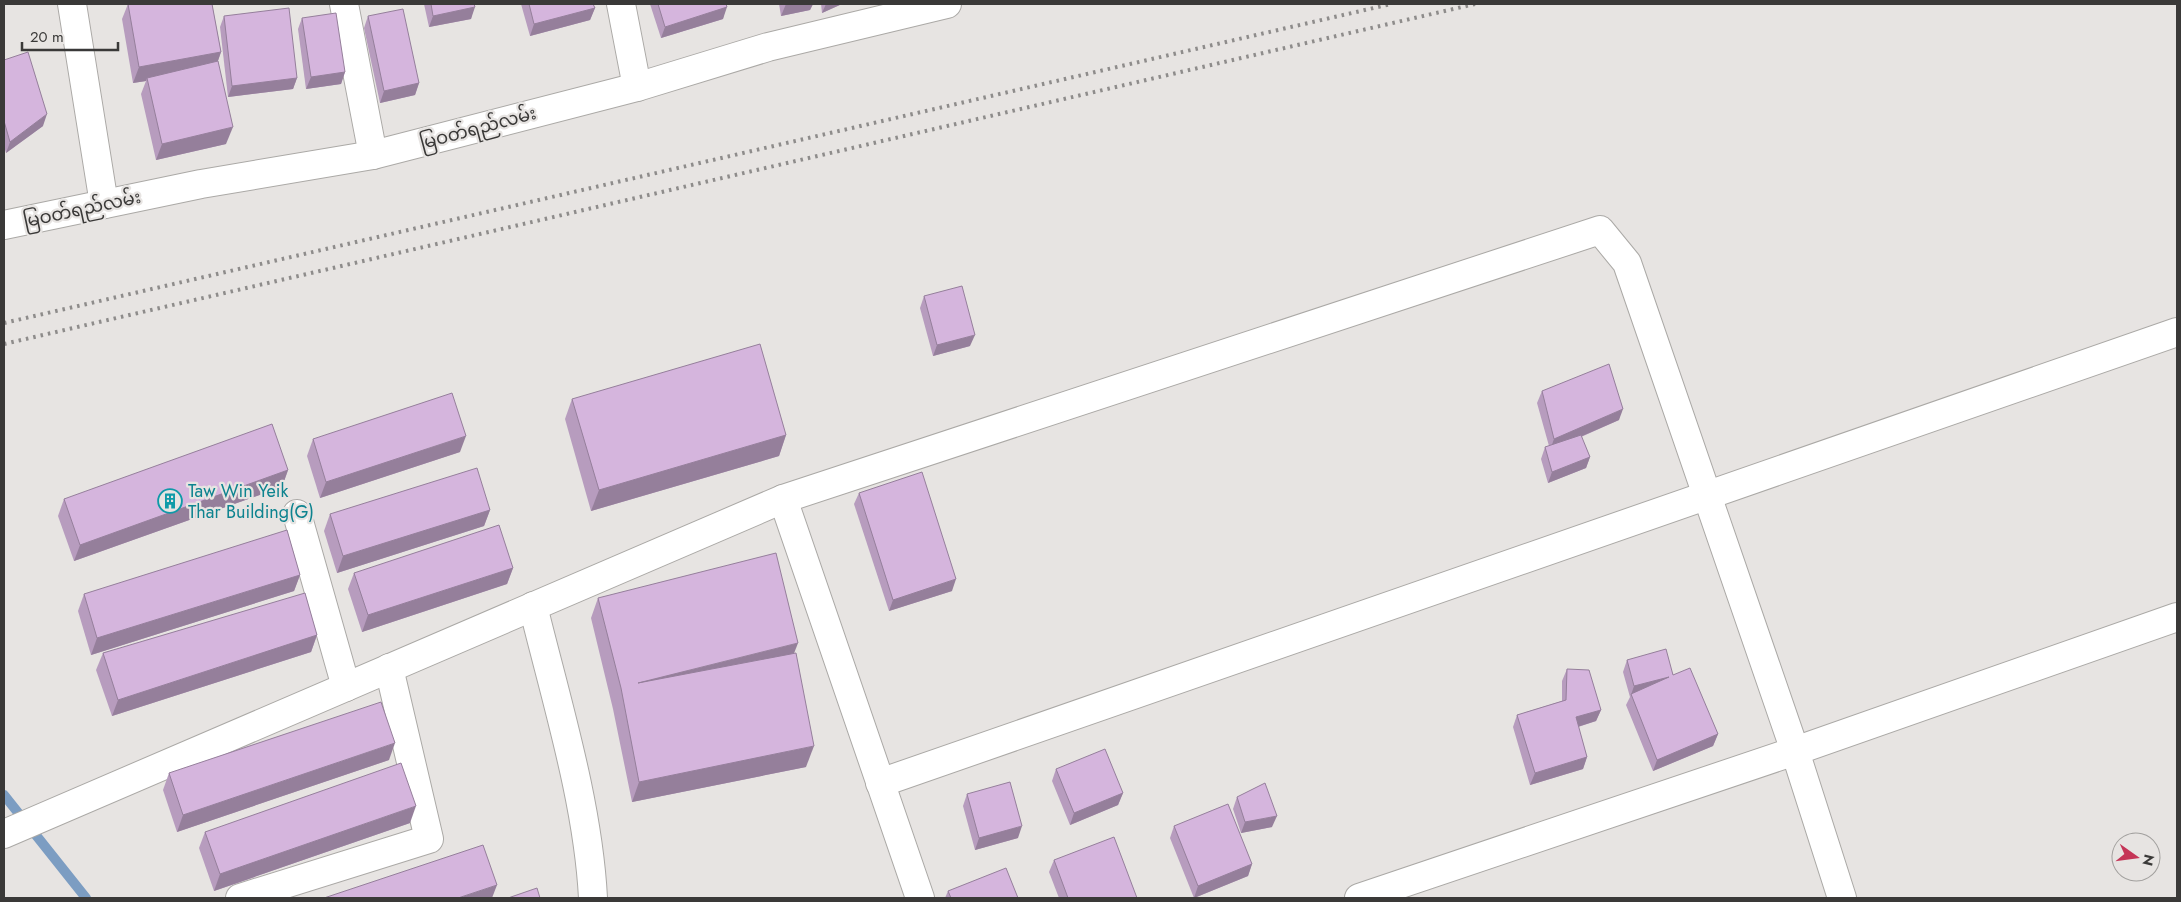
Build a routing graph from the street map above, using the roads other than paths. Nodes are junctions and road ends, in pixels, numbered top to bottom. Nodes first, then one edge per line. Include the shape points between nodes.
1 (72, 4) edge
2 (344, 4) edge
3 (621, 4) edge
4 (947, 4) edge
5 (898, 9) edge
6 (637, 86) junction
7 (373, 155) junction
8 (104, 204) junction
9 (4, 225) edge
10 (2177, 332) edge
11 (1707, 496) junction
12 (783, 499) junction
13 (298, 514) dead end
14 (532, 606) junction
15 (2177, 617) edge
16 (390, 668) junction
17 (346, 687) junction
18 (1795, 751) junction
19 (880, 783) junction
20 (4, 834) edge
21 (240, 898) edge
22 (593, 898) edge
23 (920, 898) edge
24 (1359, 898) edge
25 (1842, 898) edge

1 - 8 street
2 - 7 street
3 - 6 street
4 - 5 street, မြဝတ်ရည်လမ်း
5 - 6 street, မြဝတ်ရည်လမ်း
6 - 7 street, မြဝတ်ရည်လမ်း
7 - 8 street, မြဝတ်ရည်လမ်း
8 - 9 street, မြဝတ်ရည်လမ်း
10 - 11 street
11 - 12 street via 1627,263 1600,230
11 - 18 street
11 - 19 street
12 - 14 street
12 - 19 street
13 - 17 street
14 - 16 street
14 - 22 street via 572,762 592,870
15 - 18 street
16 - 17 street
16 - 21 street via 429,839
17 - 20 street
18 - 24 street
18 - 25 street
19 - 23 street

